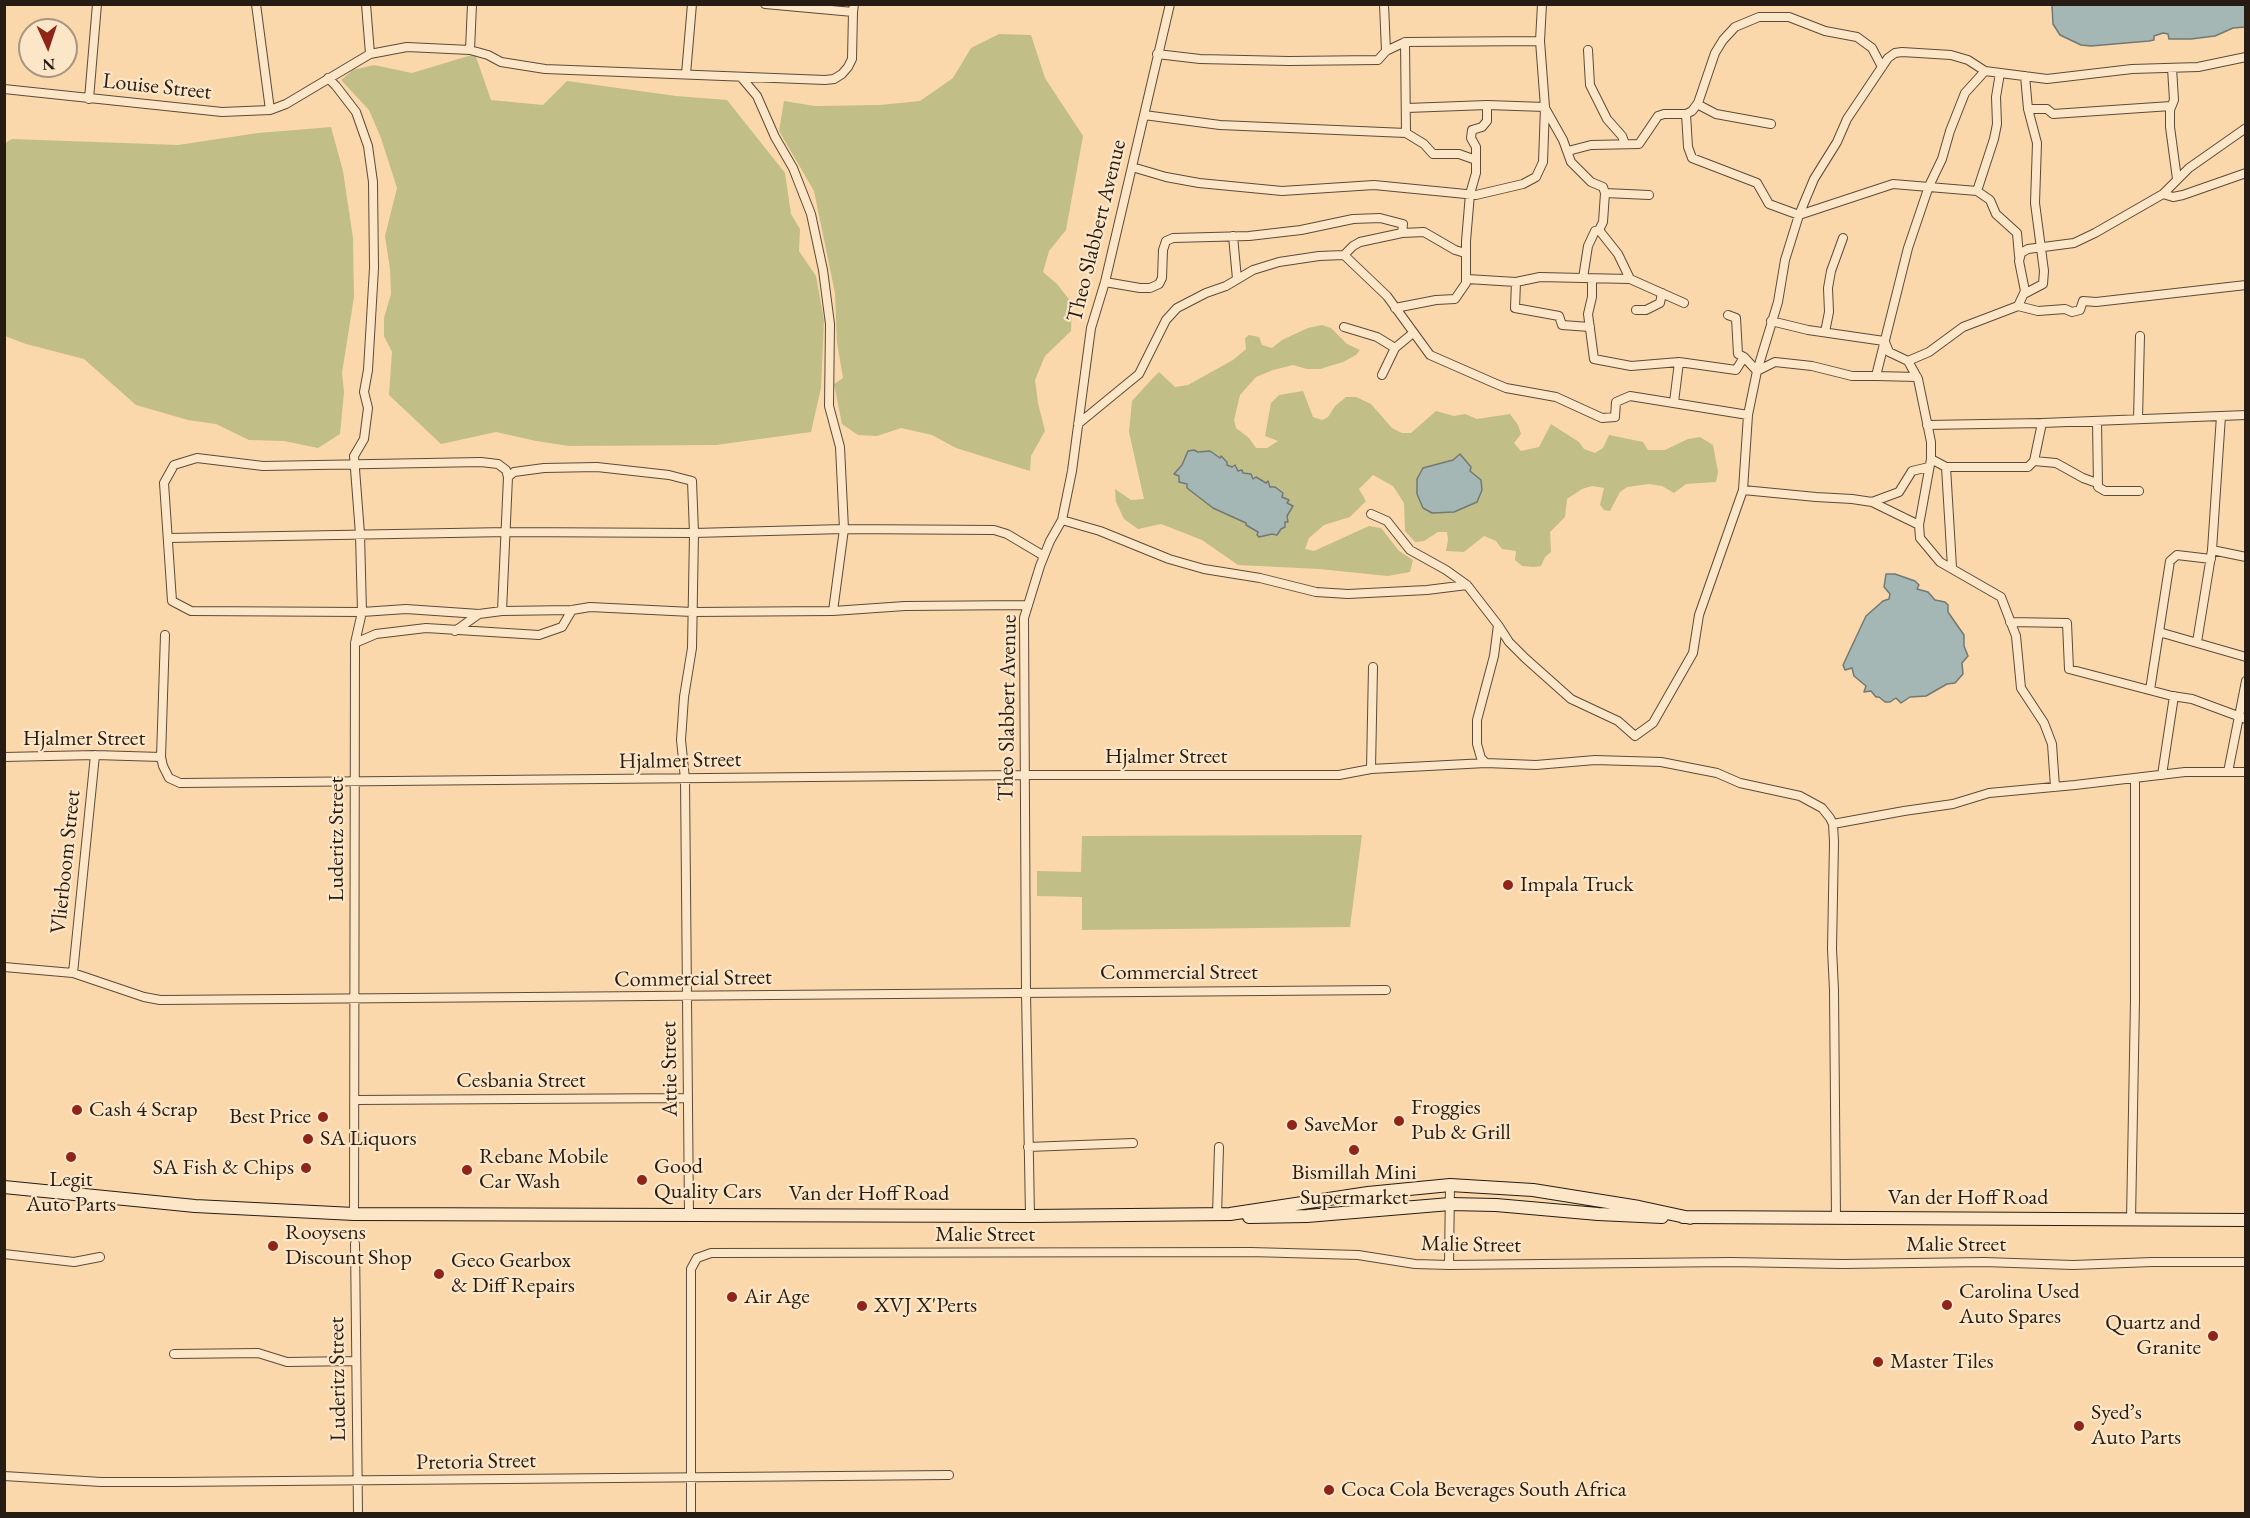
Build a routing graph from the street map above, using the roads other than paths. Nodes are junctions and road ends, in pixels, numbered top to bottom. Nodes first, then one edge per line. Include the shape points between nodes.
1 (97, 4) edge
2 (256, 4) edge
3 (366, 4) edge
4 (472, 4) edge
5 (692, 4) edge
6 (765, 4) edge
7 (1170, 4) edge
8 (1384, 4) edge
9 (1542, 4) edge
10 (853, 8) edge
11 (1540, 41) junction
12 (1405, 42) junction
13 (470, 50) junction
14 (1588, 50) dead end
15 (1386, 51) junction
16 (370, 54) junction
17 (1157, 54) junction
18 (2246, 57) edge
19 (1882, 68) junction
20 (2172, 68) junction
21 (1986, 71) junction
22 (2000, 73) junction
23 (686, 74) junction
24 (2025, 76) junction
25 (741, 77) junction
26 (328, 78) junction
27 (4, 88) edge
28 (89, 99) junction
29 (1697, 104) junction
30 (1487, 105) junction
31 (2171, 106) junction
32 (1545, 107) junction
33 (1407, 108) junction
34 (2028, 109) junction
35 (270, 110) junction
36 (1686, 114) junction
37 (1144, 115) junction
38 (1771, 124) dead end
39 (2246, 128) edge
40 (1406, 134) junction
41 (1625, 144) junction
42 (1568, 151) junction
43 (1476, 160) junction
44 (1132, 166) junction
45 (2246, 173) edge
46 (2177, 179) junction
47 (1929, 186) junction
48 (1977, 191) junction
49 (1605, 193) junction
50 (1470, 194) junction
51 (2163, 194) junction
52 (1649, 195) dead end
53 (1799, 215) junction
54 (1599, 230) junction
55 (1402, 234) junction
56 (1233, 236) junction
57 (1843, 238) dead end
58 (2041, 249) junction
59 (1466, 253) junction
60 (1344, 255) junction
61 (2019, 256) junction
62 (1237, 279) junction
63 (1467, 279) junction
64 (1588, 279) junction
65 (1630, 279) junction
66 (1105, 282) junction
67 (1516, 282) junction
68 (2246, 285) edge
69 (1662, 293) junction
70 (2024, 294) junction
71 (1684, 303) dead end
72 (2018, 306) junction
73 (1395, 308) junction
74 (1636, 309) dead end
75 (1728, 315) dead end
76 (1771, 321) junction
77 (1344, 327) dead end
78 (1590, 327) junction
79 (1825, 332) junction
80 (1413, 333) junction
81 (2140, 336) dead end
82 (1884, 341) junction
83 (1395, 348) junction
84 (1744, 357) junction
85 (1908, 361) junction
86 (1679, 362) junction
87 (1757, 371) junction
88 (1382, 375) dead end
89 (1876, 376) junction
90 (1917, 377) junction
91 (1674, 402) junction
92 (2246, 415) edge
93 (1748, 416) junction
94 (2221, 416) junction
95 (2138, 419) junction
96 (2097, 421) junction
97 (2042, 423) junction
98 (1078, 424) junction
99 (1927, 425) junction
100 (2034, 461) junction
101 (1930, 463) junction
102 (356, 465) junction
103 (1946, 467) junction
104 (508, 477) junction
105 (2097, 483) junction
106 (1743, 490) junction
107 (2139, 491) dead end
108 (1872, 502) junction
109 (1371, 514) dead end
110 (1062, 520) junction
111 (1919, 525) junction
112 (844, 529) junction
113 (507, 532) junction
114 (694, 533) junction
115 (360, 534) junction
116 (168, 538) junction
117 (2211, 554) junction
118 (1044, 556) junction
119 (2246, 557) edge
120 (1952, 567) junction
121 (1467, 585) junction
122 (1028, 604) junction
123 (572, 610) junction
124 (502, 611) junction
125 (833, 611) junction
126 (362, 612) junction
127 (692, 612) junction
128 (479, 614) junction
129 (2010, 622) junction
130 (1498, 625) junction
131 (455, 631) junction
132 (2159, 632) junction
133 (165, 635) dead end
134 (2197, 642) junction
135 (356, 643) junction
136 (2246, 657) edge
137 (1373, 667) dead end
138 (2246, 681) edge
139 (2150, 690) junction
140 (2174, 696) junction
141 (2241, 718) edge
142 (95, 755) junction
143 (161, 757) junction
144 (4, 758) edge
145 (1486, 763) junction
146 (1371, 769) junction
147 (2228, 772) junction
148 (2246, 772) edge
149 (1024, 775) junction
150 (2162, 775) junction
151 (2135, 778) junction
152 (685, 779) junction
153 (354, 782) junction
154 (2055, 787) junction
155 (1833, 824) junction
156 (4, 967) edge
157 (73, 973) junction
158 (1386, 990) dead end
159 (1026, 992) junction
160 (687, 997) junction
161 (355, 999) junction
162 (688, 1098) junction
163 (355, 1100) junction
164 (1133, 1143) dead end
165 (1028, 1147) junction
166 (1219, 1147) dead end
167 (1450, 1185) junction
168 (4, 1187) edge
169 (1450, 1204) junction
170 (354, 1214) junction
171 (1230, 1214) junction
172 (689, 1215) junction
173 (1216, 1215) junction
174 (1030, 1216) junction
175 (1690, 1218) junction
176 (1836, 1218) junction
177 (2131, 1220) junction
178 (2246, 1220) edge
179 (356, 1244) dead end
180 (4, 1254) edge
181 (100, 1257) dead end
182 (2246, 1262) edge
183 (1449, 1265) junction
184 (174, 1354) dead end
185 (356, 1361) junction
186 (949, 1475) dead end
187 (4, 1476) edge
188 (691, 1478) junction
189 (358, 1482) junction
190 (358, 1514) edge
191 (691, 1514) edge

1 - 28 street
2 - 35 street
3 - 16 street
4 - 13 street
5 - 23 street
6 - 10 street
7 - 17 street, Theo Slabbert Avenue
8 - 15 street
9 - 11 street
10 - 25 street via 852,59 849,67 834,79
11 - 12 street
11 - 32 street
12 - 15 street
12 - 33 street
13 - 16 street via 407,47
13 - 23 street via 501,62 545,69
14 - 41 street via 1591,87 1606,119
15 - 17 street via 1378,60 1200,59
16 - 26 street
17 - 37 street, Theo Slabbert Avenue
18 - 20 street via 2216,65
19 - 21 street via 1888,58 1902,52 1951,55
19 - 29 street via 1872,48 1857,37 1825,31 1789,17 1759,17 1735,27 1723,40
19 - 53 street via 1819,167
20 - 24 street via 2059,78
20 - 31 street
21 - 22 street
21 - 47 street via 1965,93
22 - 24 street
22 - 48 street via 1994,139
23 - 25 street
24 - 34 street
25 - 112 street via 756,96 793,168 811,214 824,270 830,324 829,406 840,447
26 - 35 street
26 - 102 street via 356,112 368,146 373,182 374,268 364,392 368,408 364,439 354,456
27 - 28 street, Louise Street
28 - 35 street, Louise Street via 222,112
29 - 36 street
29 - 38 street via 1716,114
30 - 32 street
30 - 33 street
30 - 43 street via 1487,121 1482,128 1472,130
31 - 34 street via 2053,114 2047,109
31 - 46 street
32 - 42 street
32 - 50 street via 1543,162 1536,177 1522,184
33 - 40 street
34 - 58 street via 2037,143 2035,189
36 - 41 street via 1658,116 1639,144
36 - 53 street via 1692,159 1757,183 1769,204
37 - 40 street via 1220,125
37 - 44 street, Theo Slabbert Avenue
39 - 46 street
40 - 43 street via 1433,154 1459,154
41 - 42 street via 1591,145
42 - 49 street via 1575,167 1603,187
43 - 50 street
44 - 50 street via 1177,179 1244,188 1374,185
44 - 66 street, Theo Slabbert Avenue
45 - 51 street via 2183,195
46 - 51 street
47 - 48 street
47 - 53 street via 1882,186
47 - 82 street
48 - 61 street via 1990,200 1996,214 2017,233
49 - 52 street
49 - 54 street
50 - 59 street
51 - 58 street via 2074,243
53 - 76 street
54 - 64 street via 1588,246
54 - 65 street via 1618,254
55 - 56 street via 1403,224 1380,218
55 - 59 street via 1427,233
55 - 60 street via 1360,242
56 - 62 street
56 - 66 street via 1166,241 1162,278 1150,288
57 - 79 street via 1831,271
58 - 61 street via 2028,249
58 - 70 street via 2043,284
59 - 63 street
60 - 62 street via 1290,259
60 - 73 street
61 - 70 street
62 - 98 street via 1175,310 1139,374
63 - 67 street
63 - 73 street via 1455,299
64 - 65 street
64 - 67 street via 1540,277
64 - 78 street via 1592,297
65 - 69 street
66 - 98 street, Theo Slabbert Avenue via 1091,328
67 - 78 street via 1515,308 1559,316 1562,324
68 - 72 street via 2083,301 2080,310 2072,312
69 - 71 street
69 - 74 street via 1660,303 1646,310
70 - 72 street
72 - 85 street via 1963,327 1929,352
73 - 80 street
75 - 84 street via 1736,318 1738,354
76 - 79 street
76 - 87 street
77 - 83 street via 1377,337
78 - 86 street via 1594,359 1631,366
79 - 82 street
80 - 83 street
80 - 91 street via 1438,359 1506,388 1556,397 1602,418 1615,417 1616,402 1630,396
81 - 95 street
82 - 85 street via 1889,352
82 - 89 street
83 - 88 street
84 - 86 street via 1737,370
84 - 87 street
85 - 90 street
86 - 91 street
87 - 89 street via 1775,362 1852,376
87 - 93 street
89 - 90 street
90 - 99 street
91 - 93 street
92 - 94 street
93 - 106 street
94 - 95 street
94 - 117 street
95 - 96 street
96 - 97 street
96 - 105 street
97 - 99 street
97 - 100 street
98 - 110 street, Theo Slabbert Avenue
99 - 101 street
100 - 103 street via 2028,467
100 - 105 street via 2056,463
101 - 103 street
101 - 108 street via 1912,471 1899,492
101 - 111 street
102 - 104 street via 490,462 506,470
102 - 115 street, Luderitz Street
102 - 116 street via 263,466 197,458 174,465 164,483
103 - 120 street
104 - 113 street
104 - 114 street, Attie Street via 514,472 544,468 597,467 692,481
105 - 107 street via 2105,491
106 - 108 street
106 - 130 street via 1699,615 1694,653 1653,723 1635,736 1618,721 1561,692 1509,642
108 - 111 street
109 - 121 street via 1387,521 1410,550
110 - 118 street, Theo Slabbert Avenue
110 - 121 street via 1204,569 1316,592 1348,594
111 - 120 street via 1922,542 1940,562
112 - 114 street
112 - 118 street via 994,530
112 - 125 street
113 - 114 street
113 - 115 street
113 - 124 street
114 - 127 street, Attie Street
115 - 116 street
115 - 126 street, Luderitz Street
116 - 126 street via 172,601 191,611
117 - 119 street
117 - 132 street via 2171,558
117 - 134 street
118 - 122 street, Theo Slabbert Avenue
120 - 129 street via 1998,594
121 - 130 street
122 - 125 street
122 - 149 street, Theo Slabbert Avenue via 1024,618
123 - 124 street
123 - 127 street via 590,607
123 - 131 street via 562,627 539,635
124 - 128 street
125 - 127 street
126 - 128 street via 406,609
126 - 135 street, Luderitz Street
127 - 152 street, Attie Street via 681,740
128 - 131 street
129 - 139 street via 2067,623 2069,669
129 - 154 street via 2016,636 2020,688 2044,723 2052,744
130 - 145 street via 1477,720 1477,744
131 - 135 street via 392,630
132 - 134 street
132 - 139 street
133 - 143 street
134 - 136 street
135 - 153 street, Luderitz Street
137 - 146 street
138 - 141 street
139 - 140 street
140 - 141 street
140 - 150 street
141 - 147 street
142 - 143 street, Hjalmer Street
142 - 144 street, Hjalmer Street
142 - 157 street, Vlierboom Street
143 - 153 street, Hjalmer Street via 170,778 180,783
145 - 146 street, Hjalmer Street
145 - 155 street, Hjalmer Street via 1661,762 1800,796 1822,808
146 - 149 street, Hjalmer Street via 1339,775
147 - 148 street
147 - 150 street
149 - 152 street, Hjalmer Street
149 - 159 street, Theo Slabbert Avenue
150 - 151 street
151 - 154 street
151 - 177 street
152 - 153 street, Hjalmer Street
152 - 160 street, Attie Street
153 - 161 street, Luderitz Street
154 - 155 street via 1989,793 1953,804
155 - 176 street
156 - 157 street, Commercial Street
157 - 161 street, Commercial Street via 160,999
158 - 159 street, Commercial Street
159 - 160 street, Commercial Street
159 - 165 street, Theo Slabbert Avenue
160 - 161 street, Commercial Street
160 - 162 street, Attie Street
161 - 163 street, Luderitz Street
162 - 163 street, Cesbania Street
162 - 172 street, Attie Street
163 - 170 street, Luderitz Street
164 - 165 street
165 - 174 street, Theo Slabbert Avenue
166 - 173 street
167 - 169 street
167 - 171 main road, Van der Hoff Road
167 - 175 main road, Van der Hoff Road via 1533,1190
168 - 170 main road, Van der Hoff Road via 195,1206
169 - 171 main road, Van der Hoff Road via 1307,1216
169 - 175 main road, Van der Hoff Road
169 - 183 street
170 - 172 main road, Van der Hoff Road
171 - 173 main road, Van der Hoff Road
172 - 174 main road, Van der Hoff Road
173 - 174 main road, Van der Hoff Road
175 - 176 main road, Van der Hoff Road
176 - 177 main road, Van der Hoff Road
177 - 178 main road, Van der Hoff Road
179 - 185 street, Luderitz Street
180 - 181 street via 74,1262
182 - 183 street, Malie Street
183 - 188 street, Malie Street via 1358,1256 1251,1252 711,1253 697,1258 691,1269
184 - 185 street via 258,1353 287,1362
185 - 189 street, Luderitz Street
186 - 188 street, Pretoria Street
187 - 189 street, Pretoria Street via 101,1482
188 - 189 street, Pretoria Street
188 - 191 street
189 - 190 street, Luderitz Street

